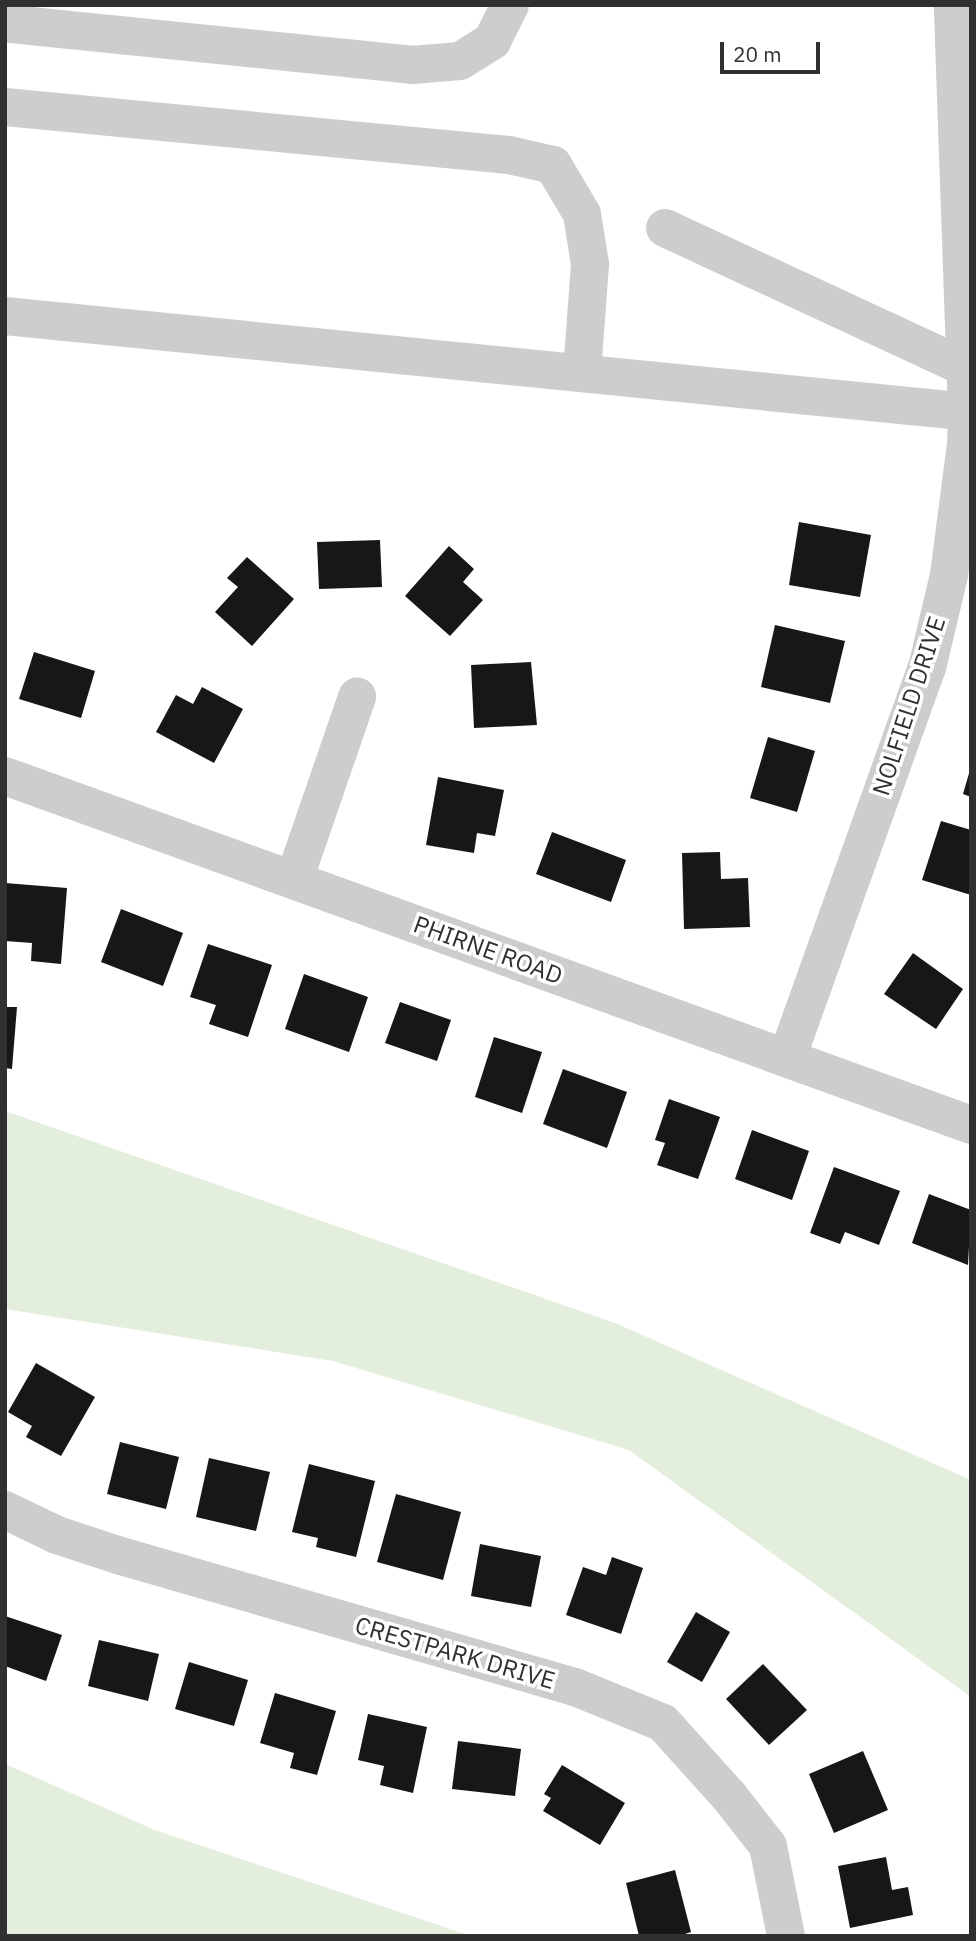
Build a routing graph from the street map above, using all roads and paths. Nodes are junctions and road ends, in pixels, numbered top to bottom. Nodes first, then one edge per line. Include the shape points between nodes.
1 (510, 5) edge
2 (953, 5) edge
3 (5, 19) edge
4 (5, 107) edge
5 (665, 228) dead end
6 (5, 316) edge
7 (967, 368) junction
8 (582, 373) junction
9 (968, 423) edge
10 (357, 697) dead end
11 (5, 776) edge
12 (294, 880) junction
13 (787, 1058) junction
14 (971, 1125) edge
15 (5, 1510) edge
16 (786, 1936) edge

1 - 3 street via 492,41 460,61 412,65 12,24
2 - 7 street, NOLFIELD DRIVE
4 - 8 street via 509,155 553,165 582,214 590,264
5 - 7 street
6 - 8 street
7 - 9 street, NOLFIELD DRIVE
8 - 9 street
9 - 13 street, NOLFIELD DRIVE via 948,575 927,668
10 - 12 street
11 - 12 street, PHIRNE ROAD
12 - 13 street, PHIRNE ROAD
13 - 14 street, PHIRNE ROAD
15 - 16 street, CRESTPARK DRIVE via 57,1535 121,1556 575,1687 663,1723 768,1846

